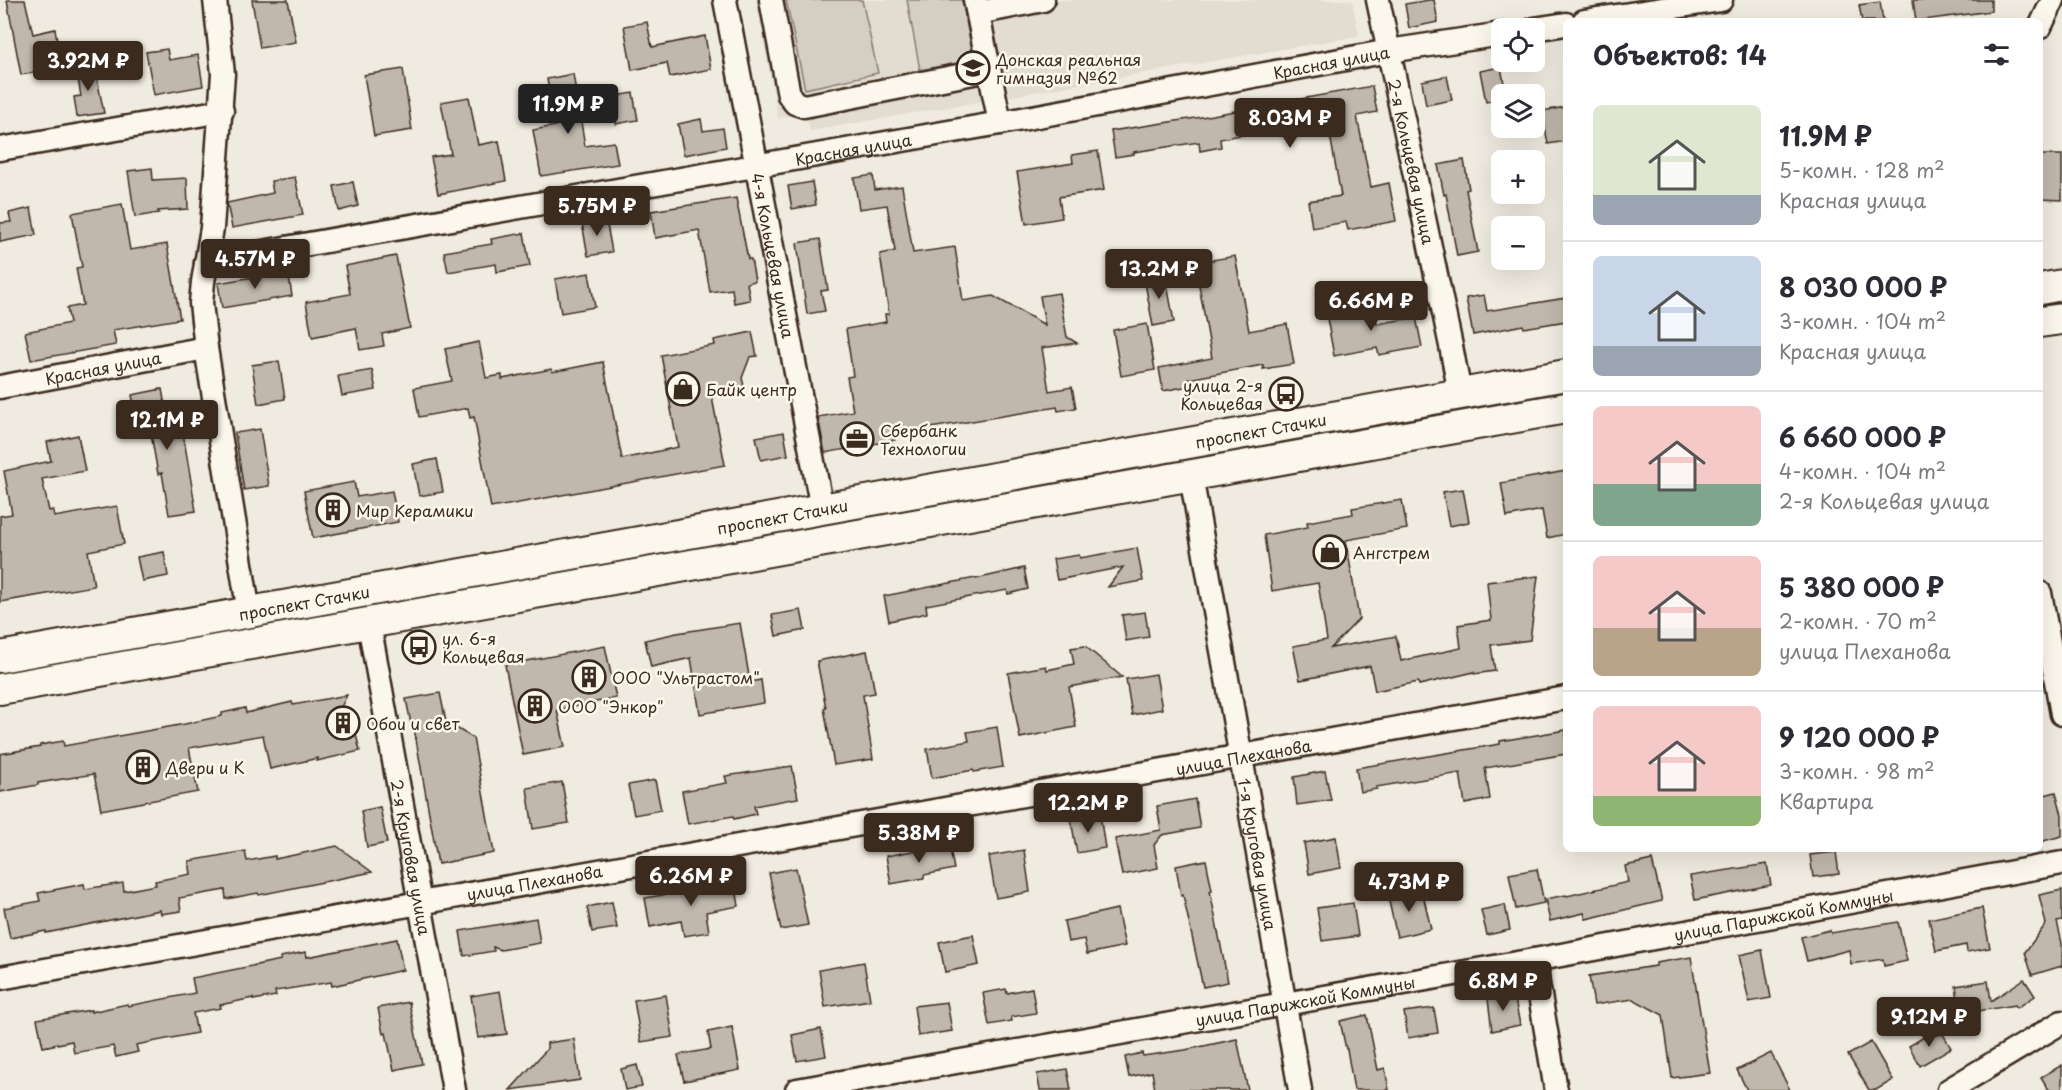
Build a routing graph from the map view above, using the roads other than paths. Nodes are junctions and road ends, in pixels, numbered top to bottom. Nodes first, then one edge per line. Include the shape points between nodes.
1 (215, 0) edge
2 (725, 0) edge
3 (771, 0) edge
4 (1043, 0) edge
5 (1378, 0) edge
6 (1721, 0) edge
7 (2053, 0) edge
8 (976, 6) edge
9 (1604, 18) edge
10 (2043, 21) edge
11 (1563, 24) edge
12 (1545, 27) edge
13 (1491, 36) edge
14 (1389, 51) junction
15 (989, 70) junction
16 (222, 111) junction
17 (1000, 123) junction
18 (0, 150) edge
19 (757, 165) junction
20 (206, 262) junction
21 (2062, 285) edge
22 (2043, 288) edge
23 (2062, 318) edge
24 (2043, 321) edge
25 (206, 348) junction
26 (1563, 376) edge
27 (0, 387) edge
28 (1460, 394) junction
29 (1563, 409) edge
30 (1191, 476) junction
31 (822, 509) junction
32 (2046, 605) edge
33 (249, 613) junction
34 (369, 624) junction
35 (0, 657) edge
36 (0, 689) edge
37 (1563, 699) edge
38 (2062, 714) edge
39 (1242, 758) junction
40 (2062, 862) edge
41 (418, 901) junction
42 (1534, 960) junction
43 (0, 978) edge
44 (1283, 1003) junction
45 (2062, 1022) edge
46 (454, 1090) edge
47 (796, 1090) edge
48 (1300, 1090) edge
49 (1556, 1090) edge
50 (1948, 1090) edge

1 - 16 street via 223,63
2 - 19 street, 4-я Кольцевая улица
3 - 15 street via 789,95 804,106
4 - 8 street
5 - 14 street, 2-я Кольцевая улица
6 - 9 street
7 - 10 street
8 - 15 street
11 - 12 street
13 - 14 street, Красная улица
14 - 17 street, Красная улица
14 - 28 street, 2-я Кольцевая улица
15 - 17 street
16 - 18 street
16 - 20 street
17 - 19 street, Красная улица
19 - 20 street, Красная улица
19 - 31 street, 4-я Кольцевая улица
20 - 25 street via 201,303
21 - 22 main road
23 - 24 main road
25 - 27 street, Красная улица
25 - 33 street
26 - 28 main road, проспект Стачки
28 - 31 main road, проспект Стачки
29 - 30 main road, проспект Стачки
30 - 34 main road, проспект Стачки
30 - 39 street, 1-я Круговая улица
31 - 33 main road, проспект Стачки
32 - 38 street
33 - 35 main road, проспект Стачки
34 - 36 main road, проспект Стачки
34 - 41 street, 2-я Круговая улица
37 - 39 street, улица Плеханова
39 - 41 street, улица Плеханова
39 - 44 street, 1-я Круговая улица
40 - 42 street, улица Парижской Коммуны
41 - 43 street, улица Плеханова
41 - 46 street, 2-я Круговая улица
42 - 44 street, улица Парижской Коммуны
42 - 49 street
44 - 47 street, улица Парижской Коммуны
44 - 48 street, 1-я Круговая улица
45 - 50 street

